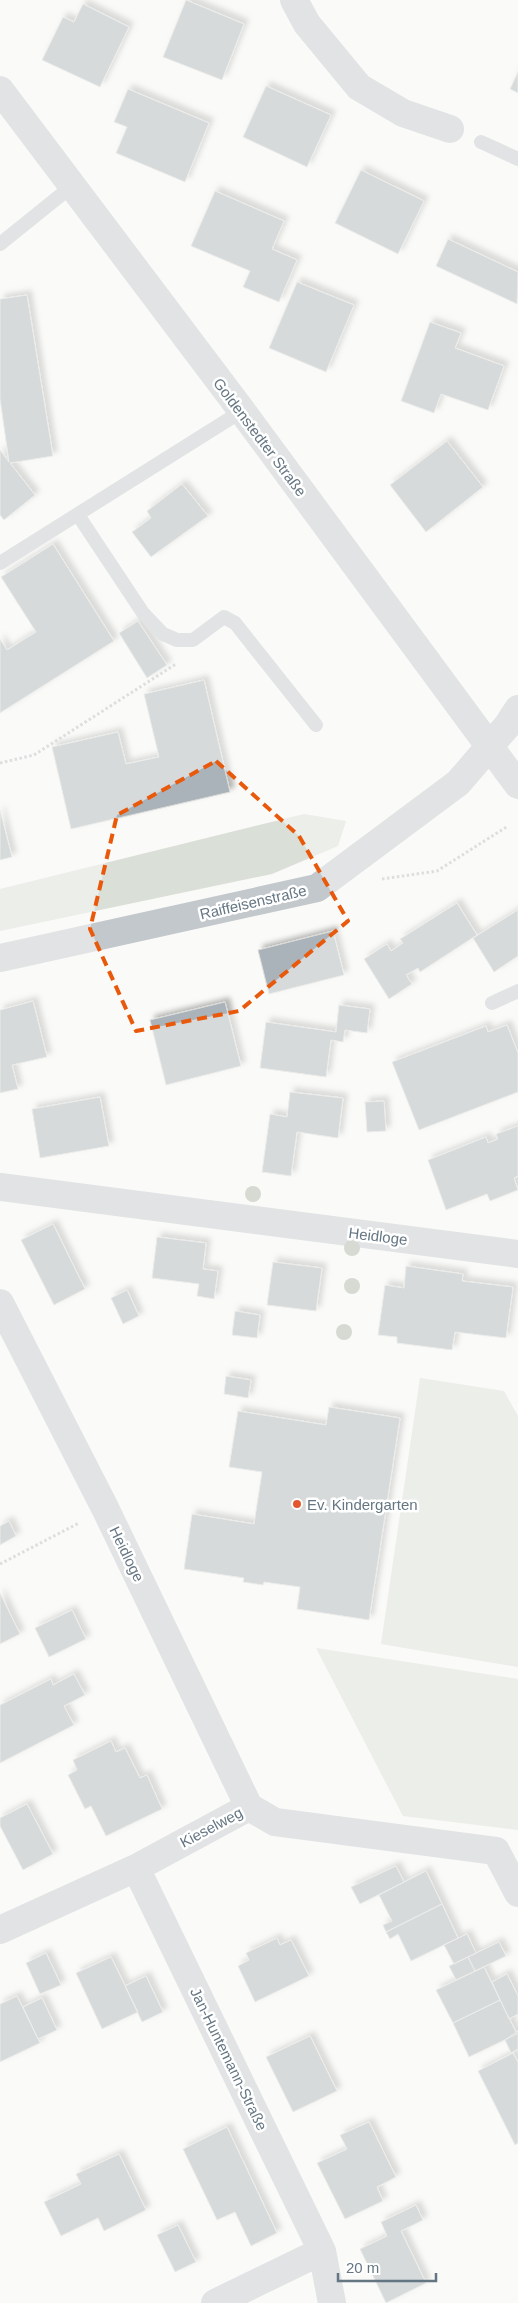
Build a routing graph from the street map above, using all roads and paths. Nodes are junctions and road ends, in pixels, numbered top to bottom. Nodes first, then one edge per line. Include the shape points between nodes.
1 (294, 0) edge
2 (0, 90) edge
3 (450, 128) dead end
4 (481, 142) dead end
5 (518, 159) edge
6 (72, 186) junction
7 (0, 244) edge
8 (242, 411) junction
9 (78, 515) junction
10 (0, 564) edge
11 (184, 640) junction
12 (518, 709) edge
13 (316, 725) dead end
14 (489, 747) junction
15 (0, 764) edge
16 (518, 785) edge
17 (508, 826) dead end
18 (372, 880) dead end
19 (0, 958) edge
20 (518, 991) edge
21 (492, 1003) dead end
22 (0, 1187) edge
23 (518, 1254) edge
24 (0, 1303) edge
25 (105, 1508) junction
26 (0, 1564) edge
27 (249, 1807) junction
28 (507, 1852) edge
29 (136, 1868) junction
30 (518, 1893) edge
31 (0, 1930) edge
32 (322, 2251) junction
33 (215, 2303) edge
34 (332, 2303) edge

1 - 3 street via 308,24 359,87 403,113
2 - 6 street, Goldenstedter Straße
4 - 5 lane
6 - 7 lane
6 - 8 street, Goldenstedter Straße
8 - 9 lane
8 - 14 street, Goldenstedter Straße
9 - 10 lane
9 - 11 lane via 143,613 163,634
11 - 13 lane via 193,640 224,617 235,623
11 - 15 path via 184,659 34,755
12 - 14 street, Raiffeisenstraße
14 - 16 street, Goldenstedter Straße
14 - 19 street, Raiffeisenstraße via 458,784 317,888
17 - 18 path via 437,871
20 - 21 lane
22 - 23 street, Heidloge
24 - 25 street, Heidloge
25 - 26 path
25 - 27 street, Heidloge
27 - 28 street, Kieselweg via 275,1822
27 - 29 street, Kieselweg
28 - 30 street, Kieselweg
29 - 31 street, Kieselweg
29 - 32 street, Jan-Huntemann-Straße
32 - 33 street
32 - 34 street, Jan-Huntemann-Straße

